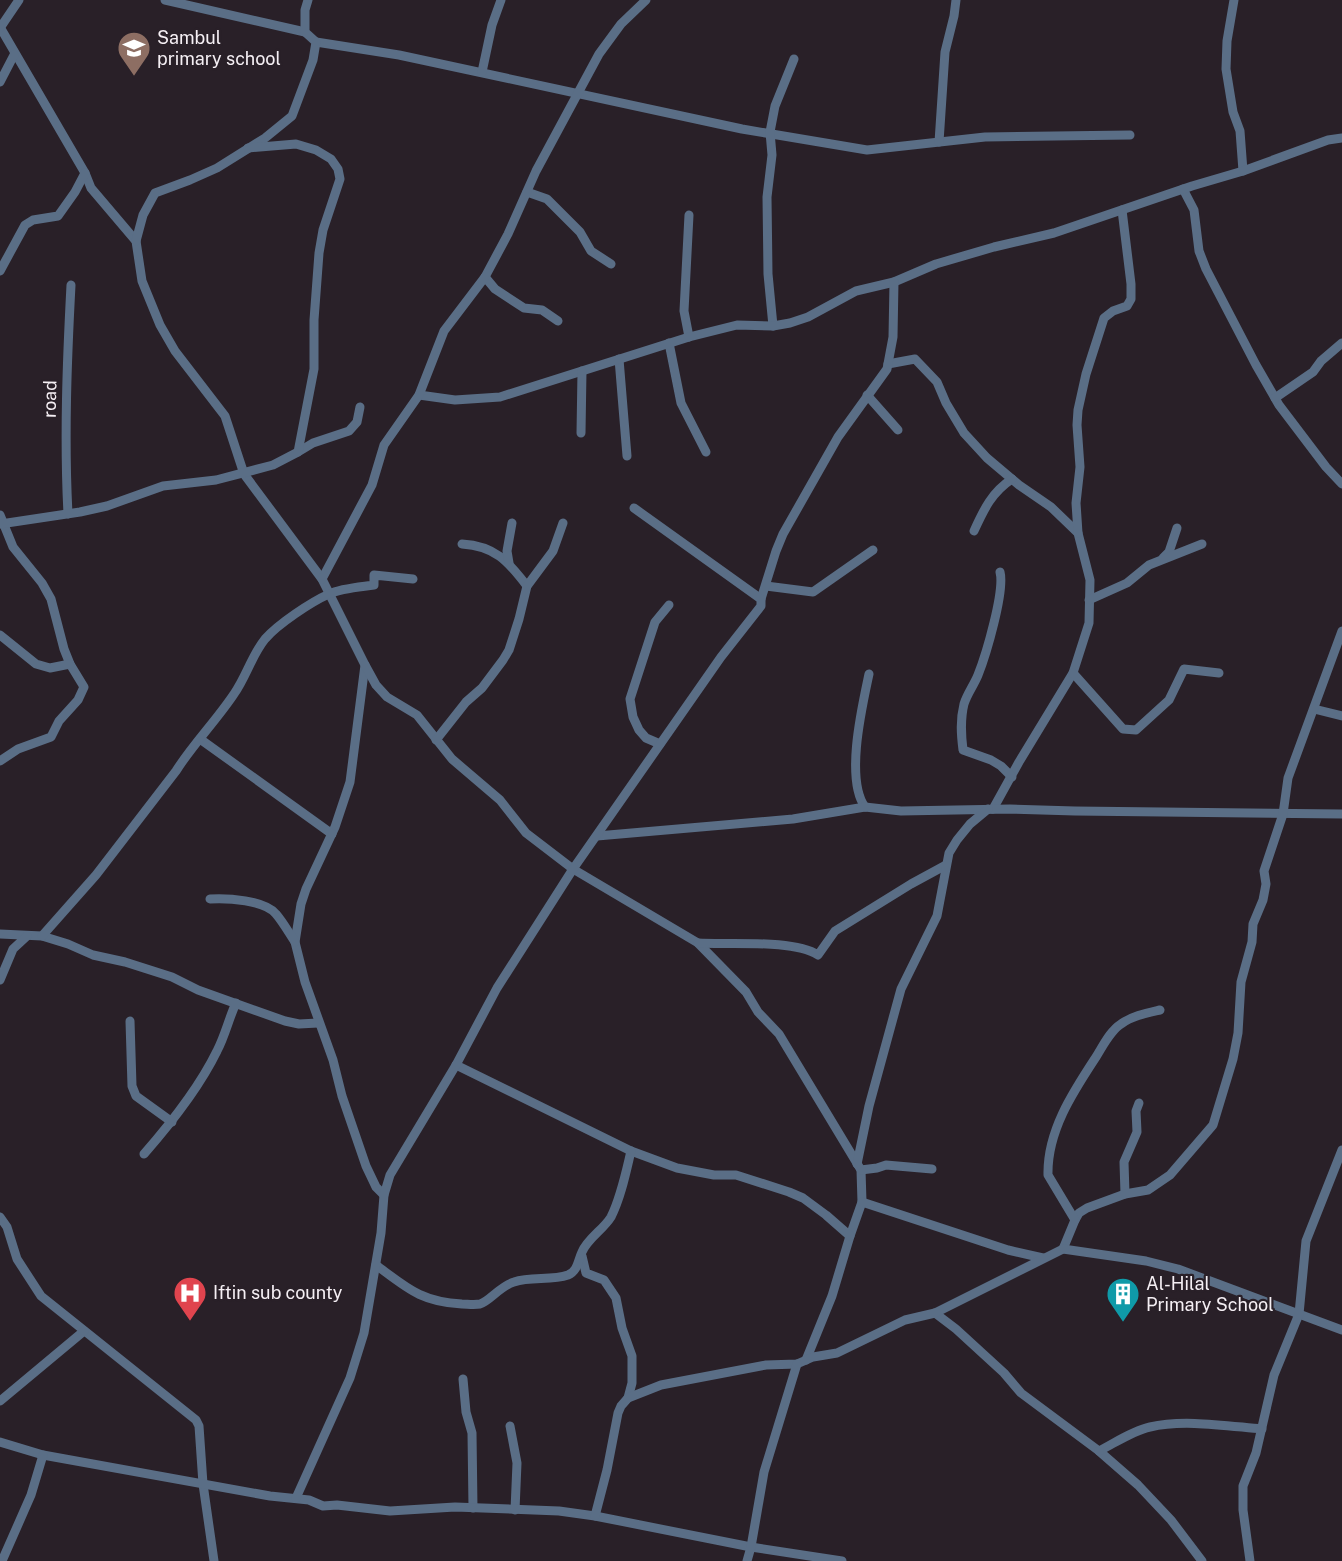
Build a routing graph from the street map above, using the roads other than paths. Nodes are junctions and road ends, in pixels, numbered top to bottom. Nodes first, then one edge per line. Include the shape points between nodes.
1 (19, 0) edge
2 (165, 0) edge
3 (308, 0) edge
4 (501, 0) edge
5 (956, 0) edge
6 (1234, 0) edge
7 (641, 2) edge
8 (0, 27) edge
9 (305, 32) junction
10 (316, 42) junction
11 (14, 55) junction
12 (794, 59) dead end
13 (482, 72) junction
14 (0, 82) edge
15 (579, 92) junction
16 (770, 132) junction
17 (1130, 135) dead end
18 (1342, 138) edge
19 (939, 142) junction
20 (248, 148) junction
21 (1243, 171) junction
22 (85, 173) junction
23 (1183, 189) junction
24 (527, 192) junction
25 (1122, 210) junction
26 (689, 215) dead end
27 (136, 241) junction
28 (611, 264) dead end
29 (0, 271) edge
30 (485, 277) junction
31 (894, 282) junction
32 (71, 285) dead end
33 (558, 321) dead end
34 (773, 326) junction
35 (689, 337) junction
36 (669, 343) junction
37 (1342, 343) edge
38 (619, 359) junction
39 (888, 364) junction
40 (582, 371) junction
41 (419, 394) junction
42 (867, 395) junction
43 (1275, 398) junction
44 (360, 407) dead end
45 (898, 430) dead end
46 (581, 433) dead end
47 (298, 452) junction
48 (706, 452) dead end
49 (627, 456) dead end
50 (244, 474) junction
51 (1012, 479) junction
52 (1342, 484) edge
53 (634, 508) dead end
54 (68, 514) junction
55 (1, 521) edge
56 (512, 523) dead end
57 (563, 523) dead end
58 (1178, 528) dead end
59 (974, 531) dead end
60 (1078, 533) junction
61 (462, 544) dead end
62 (1202, 544) dead end
63 (873, 550) dead end
64 (1163, 558) junction
65 (509, 562) junction
66 (1000, 572) dead end
67 (322, 579) junction
68 (413, 579) dead end
69 (527, 586) junction
70 (766, 586) junction
71 (330, 594) junction
72 (761, 599) junction
73 (1089, 600) junction
74 (669, 605) dead end
75 (1342, 631) edge
76 (0, 635) edge
77 (70, 664) junction
78 (364, 665) junction
79 (1072, 673) junction
80 (869, 674) dead end
81 (1219, 674) dead end
82 (1314, 709) junction
83 (1342, 716) edge
84 (200, 739) junction
85 (436, 740) junction
86 (660, 744) junction
87 (0, 761) edge
88 (1012, 777) junction
89 (866, 807) junction
90 (991, 809) junction
91 (1283, 814) junction
92 (1342, 814) edge
93 (332, 834) junction
94 (597, 836) junction
95 (946, 865) junction
96 (573, 869) junction
97 (210, 899) dead end
98 (0, 934) edge
99 (27, 936) junction
100 (42, 936) junction
101 (295, 942) junction
102 (698, 944) junction
103 (0, 980) edge
104 (236, 1003) junction
105 (1160, 1010) dead end
106 (130, 1021) dead end
107 (318, 1023) junction
108 (456, 1065) junction
109 (1138, 1103) dead end
110 (172, 1122) junction
111 (1342, 1150) edge
112 (631, 1151) junction
113 (144, 1154) dead end
114 (859, 1167) junction
115 (932, 1169) dead end
116 (1125, 1194) junction
117 (384, 1195) junction
118 (862, 1202) junction
119 (0, 1217) edge
120 (1075, 1220) junction
121 (850, 1236) junction
122 (1063, 1249) junction
123 (581, 1253) junction
124 (1043, 1258) junction
125 (376, 1265) junction
126 (935, 1313) junction
127 (1299, 1314) junction
128 (84, 1330) junction
129 (1342, 1330) edge
130 (802, 1362) junction
131 (463, 1379) dead end
132 (628, 1398) junction
133 (0, 1401) edge
134 (510, 1426) dead end
135 (1262, 1429) junction
136 (0, 1442) edge
137 (1099, 1451) junction
138 (43, 1455) junction
139 (203, 1484) junction
140 (296, 1498) junction
141 (473, 1508) junction
142 (515, 1510) junction
143 (595, 1516) junction
144 (752, 1546) junction
145 (2, 1561) edge
146 (214, 1561) edge
147 (747, 1561) edge
148 (842, 1561) edge
149 (1202, 1561) edge
150 (1250, 1561) edge

1 - 8 street
2 - 9 street
3 - 9 street
4 - 13 street
5 - 19 street via 945,52
6 - 21 street via 1226,69 1240,131
7 - 15 street via 599,54
8 - 11 street
9 - 10 street
10 - 13 street
10 - 20 street via 292,116
11 - 14 street
11 - 22 street
12 - 16 street
13 - 15 street
15 - 16 street
15 - 24 street
16 - 19 street via 867,150
16 - 34 street via 768,274
17 - 19 street via 984,137
18 - 21 street
20 - 27 street via 208,172 155,193 143,215
20 - 47 street via 296,144 316,150 331,159 340,179 321,241 314,369
21 - 23 street
22 - 27 street via 91,188
22 - 29 street via 58,216 25,225
23 - 25 street
23 - 43 street via 1194,210 1198,251
24 - 28 street via 547,199 580,232 591,251
24 - 30 street
25 - 31 street via 1054,233 936,264
25 - 60 street via 1131,299 1127,306 1104,318 1080,398
26 - 35 street via 684,311
27 - 50 street via 142,281 160,325 225,416
30 - 33 street via 495,289 524,308 542,310
30 - 41 street via 444,331
31 - 34 street via 856,291 808,317
31 - 39 street via 893,338
32 - 54 street, road via 65,465
34 - 35 street via 737,325
35 - 36 street
36 - 38 street
36 - 48 street via 681,403
37 - 43 street via 1313,372
38 - 40 street
38 - 49 street
39 - 42 street
39 - 51 street via 915,359 937,382 964,433
40 - 41 street via 500,397 455,400
40 - 46 street
41 - 67 street via 384,445 372,485
42 - 45 street
42 - 70 street via 838,436 783,534
43 - 52 street
44 - 47 street via 357,422 349,431
47 - 50 street
50 - 54 street via 163,486 107,506
50 - 67 street
51 - 59 street via 986,504
51 - 60 street via 1051,507
53 - 72 street
54 - 55 street
55 - 77 street via 12,547 51,599
56 - 65 street
57 - 69 street via 553,551
58 - 64 street
60 - 73 street via 1090,580
61 - 65 street via 478,545
62 - 64 street
63 - 70 street via 813,592
64 - 73 street via 1127,583
65 - 69 street
66 - 88 street via 994,620 978,675 965,702 961,731 963,750 991,760
67 - 71 street
68 - 71 street via 374,575 374,585
69 - 85 street via 509,650
70 - 72 street
71 - 78 street
71 - 84 street via 286,620 265,639 235,692
72 - 86 street via 761,606
73 - 79 street via 1089,622
74 - 86 street via 651,630 630,699 639,730
75 - 82 street
76 - 77 street via 36,664 50,668
77 - 87 street via 84,687 78,700 51,737 18,749
78 - 85 street via 387,697 417,715
78 - 93 street via 350,782
79 - 81 street via 1123,729 1136,730 1169,700 1184,669
79 - 88 street
80 - 89 street via 855,760 856,785
82 - 83 street
82 - 91 street via 1288,778
84 - 93 street
84 - 100 street via 96,875
85 - 96 street via 500,800 526,833
86 - 94 street
88 - 90 street
89 - 90 street via 901,811
89 - 94 street via 793,819
90 - 91 street
90 - 95 street via 970,824 957,840
91 - 92 street
91 - 116 street via 1264,872 1263,900 1253,924 1241,982 1238,1033 1216,1115 1208,1132 1170,1175 1148,1190
93 - 101 street via 306,889
94 - 96 street
95 - 102 street via 836,931 818,955 793,946
95 - 114 street via 937,916 901,989 869,1106
96 - 102 street
96 - 108 street via 497,988
97 - 101 street via 225,898 268,908
98 - 99 street
99 - 100 street
99 - 103 street via 13,948
100 - 104 street via 172,977
101 - 107 street
102 - 114 street via 746,992 779,1034
104 - 107 street via 285,1021
104 - 110 street via 218,1050
105 - 120 street via 1120,1024 1066,1104 1048,1175
106 - 110 street via 132,1086 136,1096
107 - 117 street via 366,1166
108 - 112 street
108 - 117 street via 390,1175
109 - 116 street via 1137,1132 1124,1162
110 - 113 street
111 - 127 street via 1306,1241
112 - 121 street via 677,1168 736,1175 776,1186 803,1198
112 - 123 street via 610,1218
114 - 115 street
114 - 118 street
116 - 120 street via 1087,1208
117 - 125 street
118 - 121 street
118 - 124 street
119 - 128 street via 8,1227 17,1259 41,1296
120 - 122 street
121 - 130 street via 841,1270
122 - 124 street
122 - 127 street via 1178,1269
123 - 125 street via 570,1275 511,1282 485,1301 474,1304 421,1297
123 - 132 street via 586,1273 604,1280 616,1298 632,1356 633,1383
124 - 126 street
125 - 140 street via 364,1333 350,1378
126 - 130 street via 906,1320 837,1353
126 - 137 street via 1004,1373 1021,1393
127 - 129 street
127 - 135 street via 1274,1375
128 - 133 street
128 - 139 street via 196,1420
130 - 132 street via 686,1380
130 - 144 street via 764,1472
131 - 141 street via 472,1433
132 - 143 street via 618,1413
134 - 142 street via 517,1463
135 - 137 street via 1173,1424 1150,1427
135 - 150 street via 1243,1486
136 - 138 street
137 - 149 street via 1164,1511
138 - 139 street
138 - 145 street via 31,1495
139 - 140 street
139 - 146 street
140 - 141 street via 323,1506 390,1511
141 - 142 street
142 - 143 street
143 - 144 street
144 - 147 street
144 - 148 street

